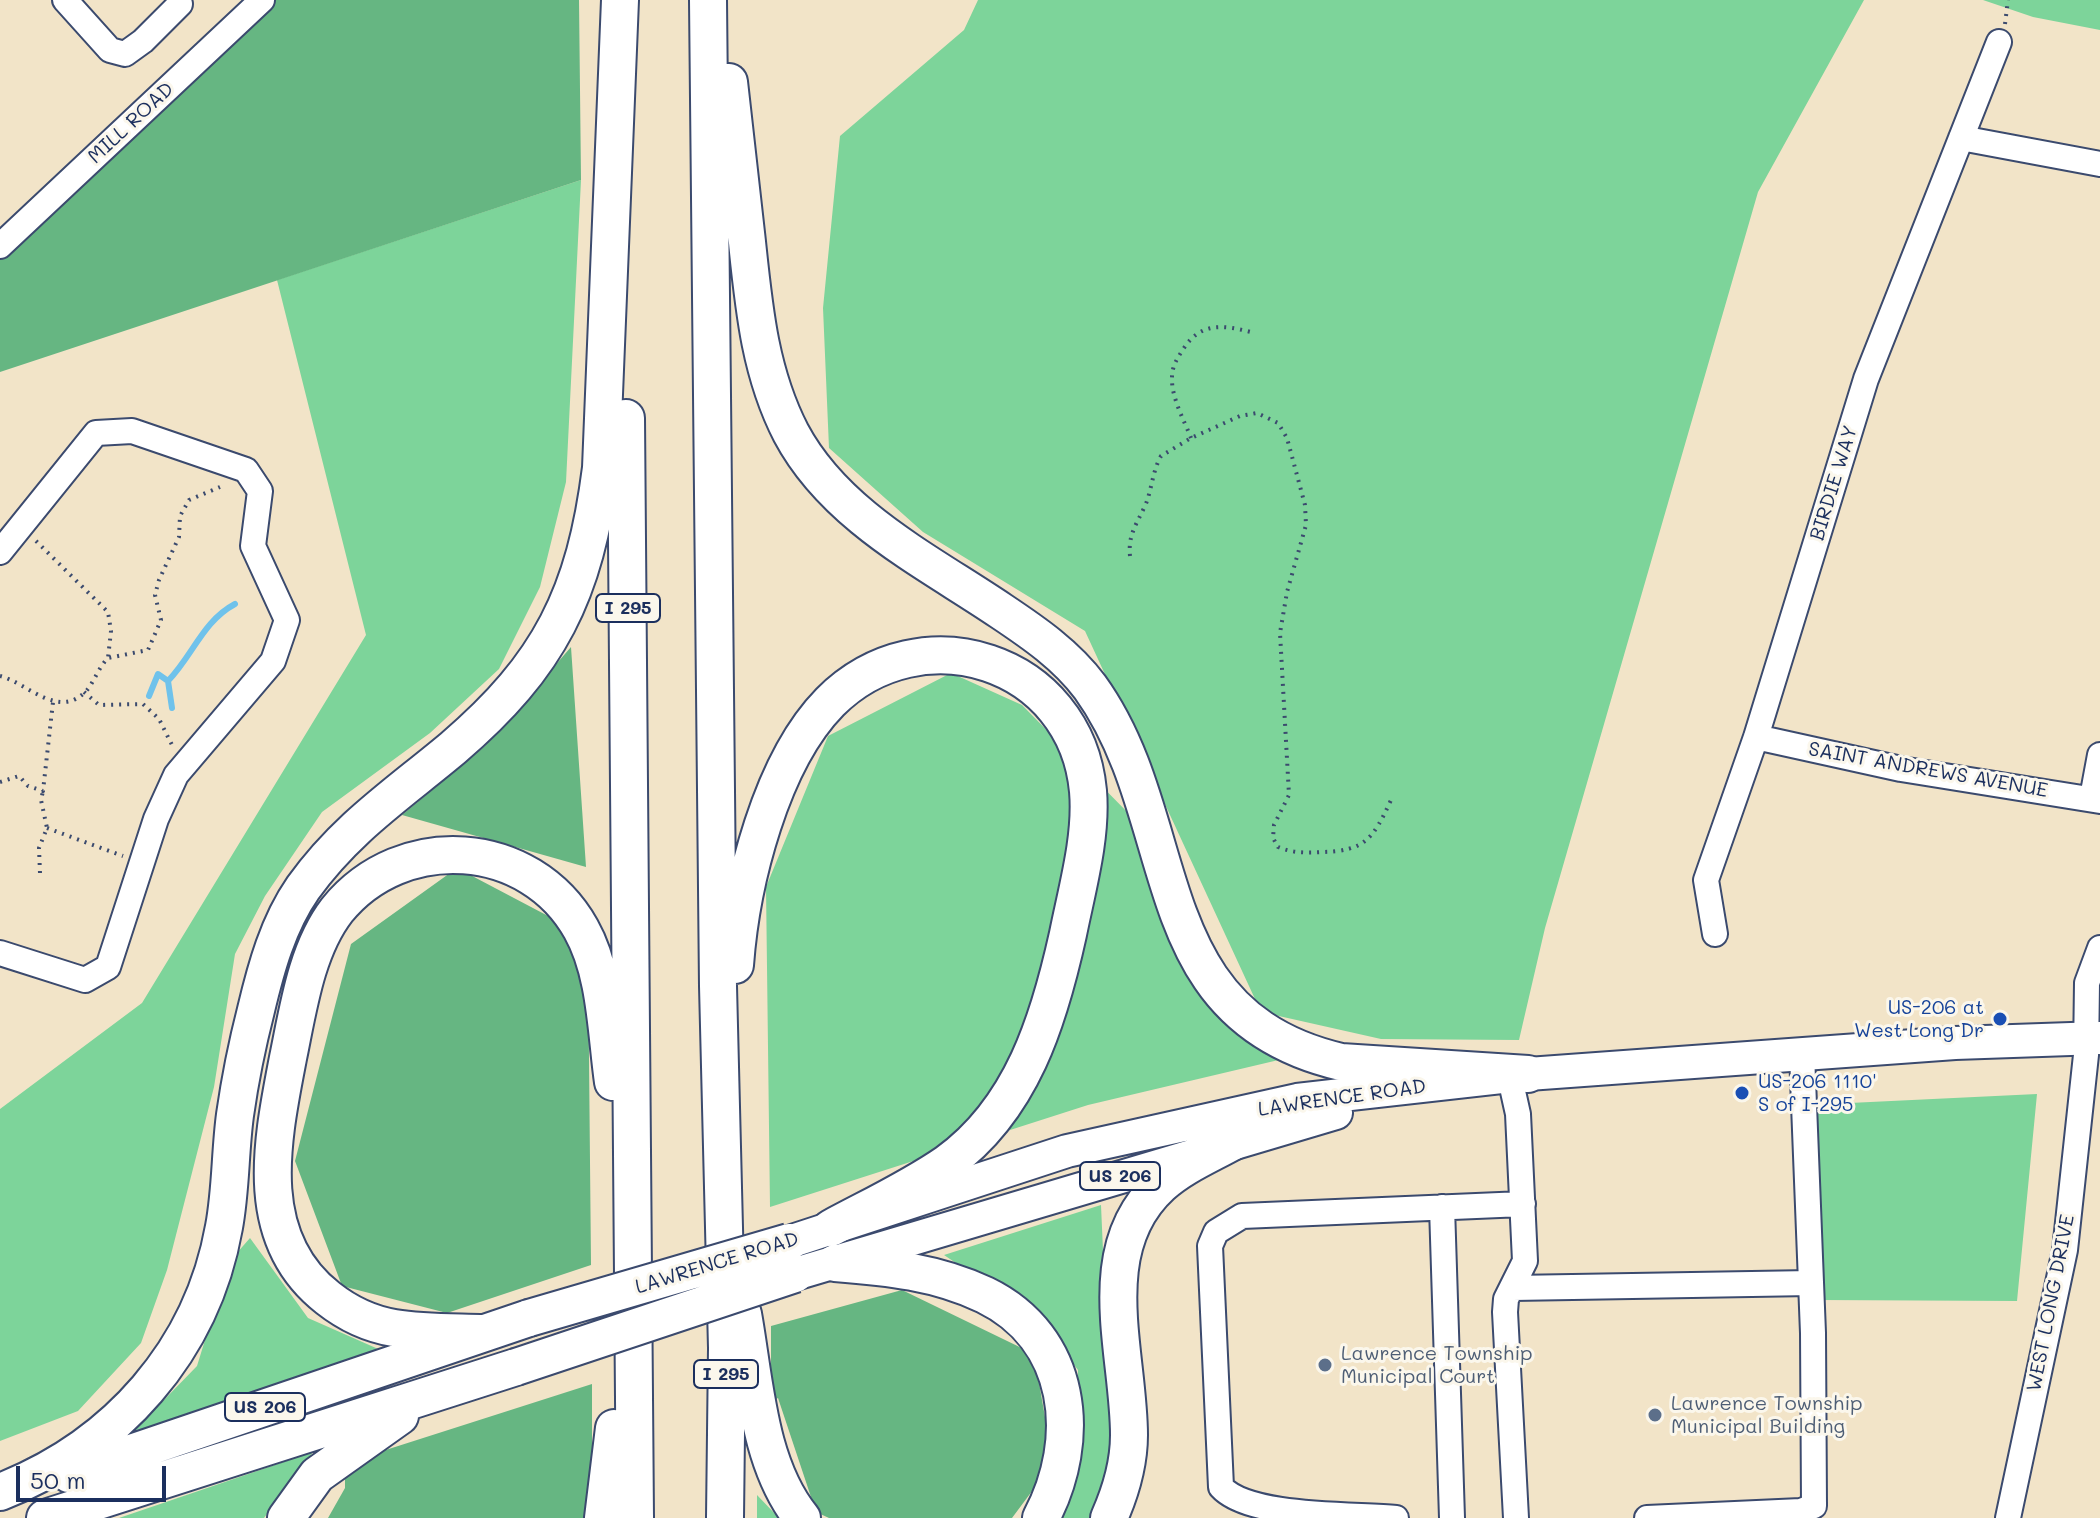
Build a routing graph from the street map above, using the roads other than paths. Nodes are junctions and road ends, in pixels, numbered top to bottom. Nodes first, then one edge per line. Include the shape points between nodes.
1 (65, 0) edge
2 (262, 0) edge
3 (621, 0) edge
4 (708, 0) edge
5 (720, 0) edge
6 (180, 4) dead end
7 (1999, 42) dead end
8 (1961, 138) junction
9 (2100, 164) edge
10 (0, 246) edge
11 (0, 552) edge
12 (1756, 737) junction
13 (2100, 755) edge
14 (2096, 800) edge
15 (1715, 934) dead end
16 (2100, 948) edge
17 (0, 953) edge
18 (2093, 1038) edge
19 (1802, 1054) junction
20 (1519, 1076) junction
21 (1447, 1084) junction
22 (1234, 1141) junction
23 (722, 1146) junction
24 (1523, 1204) junction
25 (1442, 1207) junction
26 (633, 1216) junction
27 (831, 1228) junction
28 (723, 1230) junction
29 (792, 1258) junction
30 (835, 1263) junction
31 (1811, 1283) junction
32 (1513, 1288) junction
33 (633, 1312) junction
34 (484, 1333) junction
35 (451, 1387) junction
36 (0, 1494) edge
37 (45, 1518) edge
38 (286, 1518) edge
39 (603, 1518) edge
40 (635, 1518) edge
41 (725, 1518) edge
42 (802, 1518) edge
43 (1041, 1518) edge
44 (1109, 1518) edge
45 (1396, 1518) edge
46 (1452, 1518) edge
47 (1516, 1518) edge
48 (1647, 1518) edge
49 (2008, 1518) edge

1 - 6 street via 110,50 125,54
2 - 10 street, MILL ROAD
3 - 26 highway, I 295
3 - 36 highway via 601,468 595,517 568,603 518,687 452,749 363,819 330,853 282,925 248,1041 225,1226 215,1267 182,1343 131,1410 100,1437 65,1462
4 - 23 highway, I 295
5 - 20 highway via 764,364 792,435 811,465 864,520 1041,638 1089,685 1120,740 1198,961 1236,1010 1283,1043 1341,1062
7 - 8 street, BIRDIE WAY
8 - 9 street
8 - 12 street, BIRDIE WAY via 1866,379
11 - 17 street via 96,433 132,431 246,470 260,491 253,546 287,620 273,661 176,775 156,819 108,967 85,980
12 - 14 street, SAINT ANDREWS AVENUE via 1901,769
12 - 15 street, BIRDIE WAY via 1706,880
13 - 14 street
16 - 18 street, WEST LONG DRIVE via 2087,983
18 - 19 main road, LAWRENCE ROAD / US 206
18 - 49 street, WEST LONG DRIVE via 2065,1250
19 - 20 main road, LAWRENCE ROAD / US 206
19 - 31 street
20 - 21 main road, LAWRENCE ROAD / US 206
20 - 24 street
21 - 22 main road, LAWRENCE ROAD / US 206
21 - 27 main road, LAWRENCE ROAD / US 206 via 1297,1100 1067,1151
22 - 30 main road, LAWRENCE ROAD / US 206
22 - 44 highway via 1159,1187 1128,1232 1117,1284 1129,1435 1126,1468
23 - 27 highway via 736,955 748,885 776,793 803,735 852,684 898,661 960,656 1018,676 1048,700 1070,731 1088,790 1076,896 1038,1039 1014,1090 973,1141 935,1171
23 - 28 highway, I 295
24 - 25 street
24 - 32 street via 1525,1261
25 - 45 street via 1242,1216 1216,1232 1210,1246 1221,1487 1231,1498 1264,1508
25 - 46 street
26 - 33 highway, I 295
26 - 34 highway via 598,974 582,930 566,907 525,872 475,855 421,857 372,877 335,913 309,970 275,1140 271,1198 277,1223 301,1271 340,1307 391,1328
27 - 29 main road, LAWRENCE ROAD / US 206
28 - 41 highway, I 295
28 - 42 highway via 772,1461
29 - 30 main road, LAWRENCE ROAD / US 206
29 - 34 highway, LAWRENCE ROAD / US 206, bridge
29 - 35 highway, LAWRENCE ROAD / US 206, bridge via 516,1367
30 - 43 highway via 923,1273 985,1295 1028,1330 1056,1376 1067,1417 1064,1464
31 - 32 street
31 - 48 street via 1814,1506 1801,1511
32 - 47 street via 1505,1312
33 - 39 highway via 615,1385
33 - 40 highway, I 295
34 - 36 highway, LAWRENCE ROAD / US 206
35 - 37 highway, LAWRENCE ROAD / US 206
35 - 38 highway via 338,1458 317,1475

